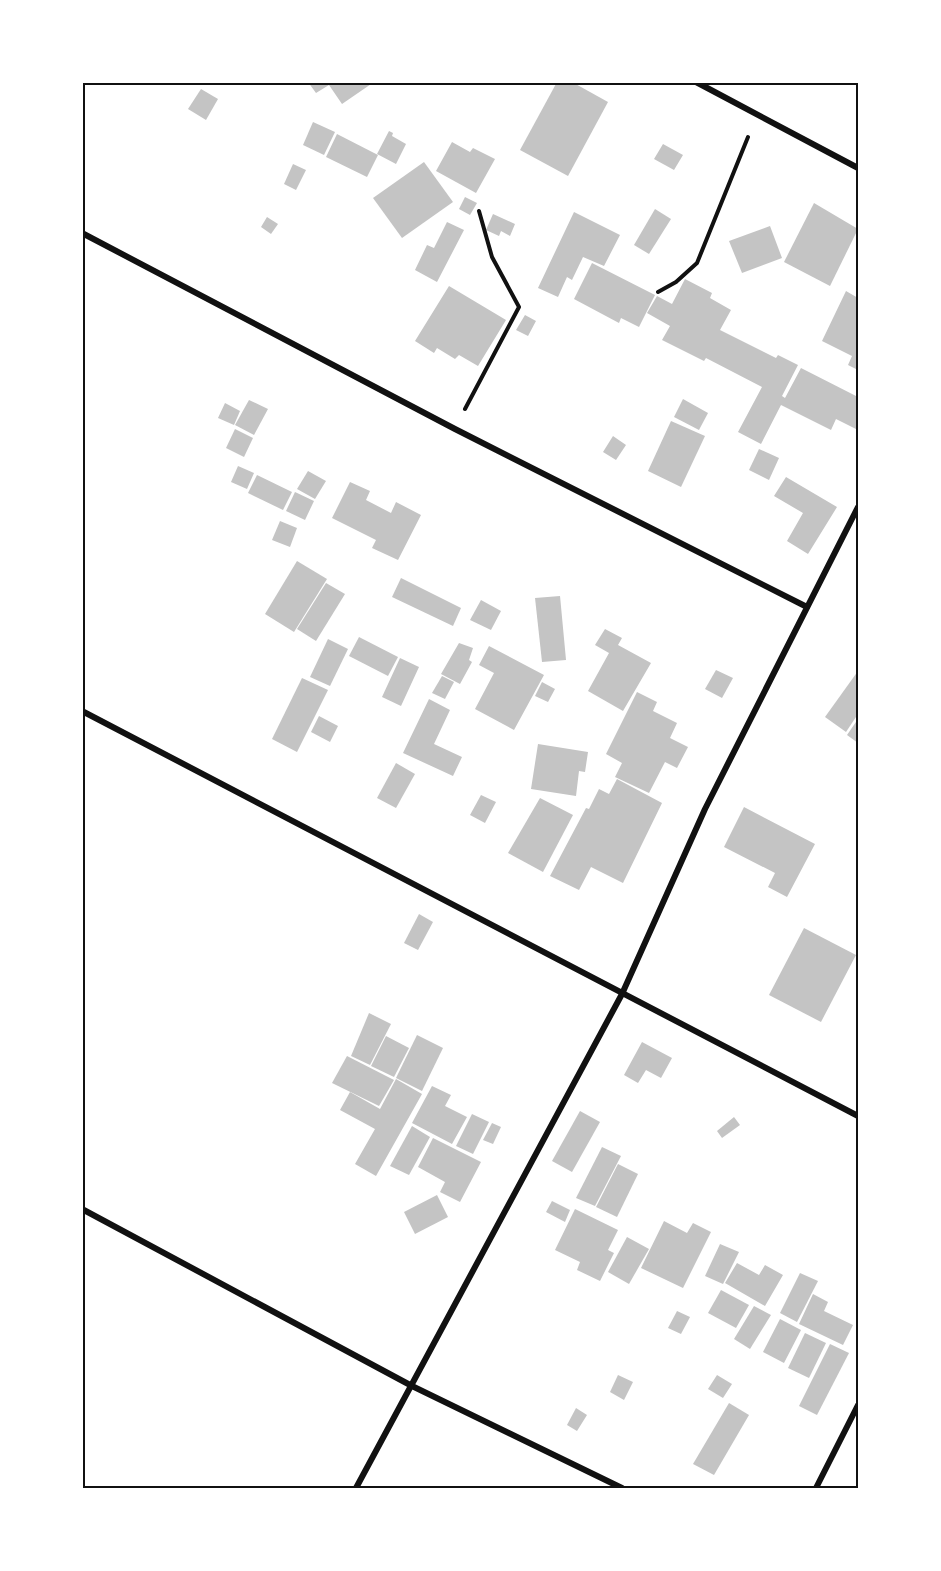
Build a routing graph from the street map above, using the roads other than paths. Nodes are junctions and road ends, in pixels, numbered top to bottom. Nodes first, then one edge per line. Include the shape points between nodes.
1 (696, 82) edge
2 (858, 168) edge
3 (82, 233) edge
4 (858, 507) edge
5 (807, 607) junction
6 (82, 711) edge
7 (622, 994) junction
8 (858, 1116) edge
9 (82, 1209) edge
10 (412, 1386) junction
11 (858, 1405) edge
12 (356, 1488) edge
13 (622, 1488) edge
14 (816, 1488) edge

1 - 2 street
3 - 5 street via 455,429
4 - 5 street
5 - 7 street via 705,809
6 - 7 street
7 - 8 street
7 - 10 street
9 - 10 street
10 - 12 street
10 - 13 street
11 - 14 street

